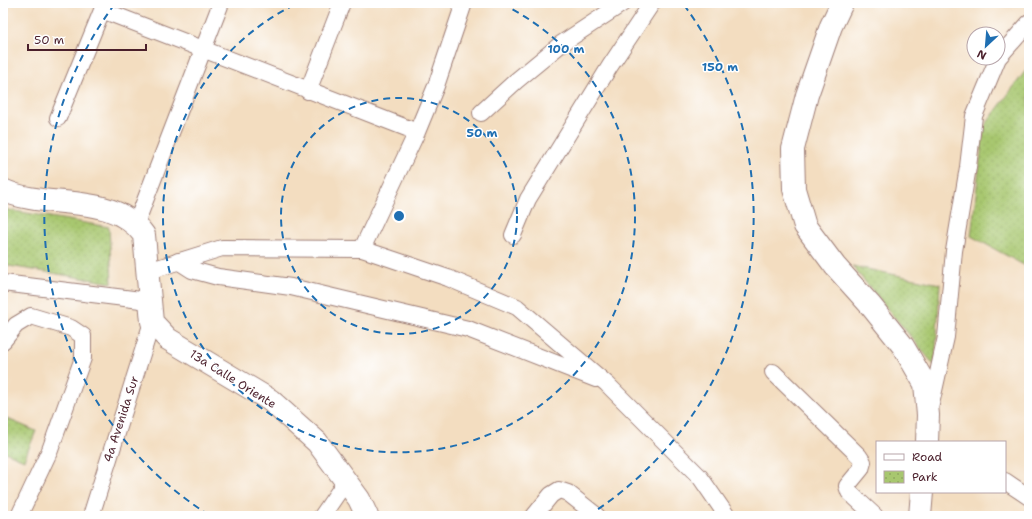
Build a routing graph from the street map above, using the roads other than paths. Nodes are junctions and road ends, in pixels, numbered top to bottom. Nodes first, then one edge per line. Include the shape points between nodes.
1 (221, 3) edge
2 (342, 3) edge
3 (464, 3) edge
4 (623, 3) edge
5 (652, 3) edge
6 (842, 3) edge
7 (104, 7) edge
8 (1029, 23) edge
9 (203, 48) junction
10 (1006, 49) edge
11 (995, 66) edge
12 (308, 91) junction
13 (480, 113) dead end
14 (58, 118) dead end
15 (417, 132) junction
16 (3, 190) edge
17 (136, 224) junction
18 (513, 235) dead end
19 (362, 249) junction
20 (178, 261) junction
21 (148, 270) junction
22 (3, 283) edge
23 (151, 311) junction
24 (3, 341) edge
25 (773, 372) dead end
26 (607, 384) junction
27 (928, 415) junction
28 (927, 441) edge
29 (346, 480) junction
30 (1006, 482) edge
31 (922, 493) edge
32 (1029, 497) edge
33 (19, 516) edge
34 (91, 516) edge
35 (322, 516) edge
36 (367, 516) edge
37 (534, 516) edge
38 (597, 516) edge
39 (727, 516) edge
40 (875, 516) edge
41 (920, 516) edge

1 - 9 street
2 - 12 street
3 - 15 street via 436,86
4 - 13 street via 561,44
5 - 18 street via 528,199
6 - 27 street via 831,26 810,88 793,149 794,189 805,226 835,266 903,346 926,384
7 - 9 street
7 - 14 street
8 - 10 street
9 - 12 street
9 - 17 street
11 - 27 street via 974,116 954,251 946,337
12 - 15 street
15 - 19 street
16 - 17 street via 26,197 98,206
17 - 21 street via 144,235
19 - 20 street via 222,248
19 - 26 street via 448,278 517,306
20 - 21 street
20 - 26 street via 192,270 218,277 291,287 468,329
21 - 23 street
22 - 23 street
23 - 29 street, 13a Calle Oriente via 168,339 270,400 318,442
23 - 34 street, 4a Avenida Sur
24 - 33 street via 16,325 32,316 71,328 83,336 83,358 50,450
25 - 40 street via 859,456 863,462 861,469 846,486 849,492
26 - 39 street via 700,477
27 - 28 street
29 - 35 street
29 - 36 street, 13a Calle Oriente
30 - 32 street
31 - 41 street
37 - 38 street via 551,495 559,490 568,493

